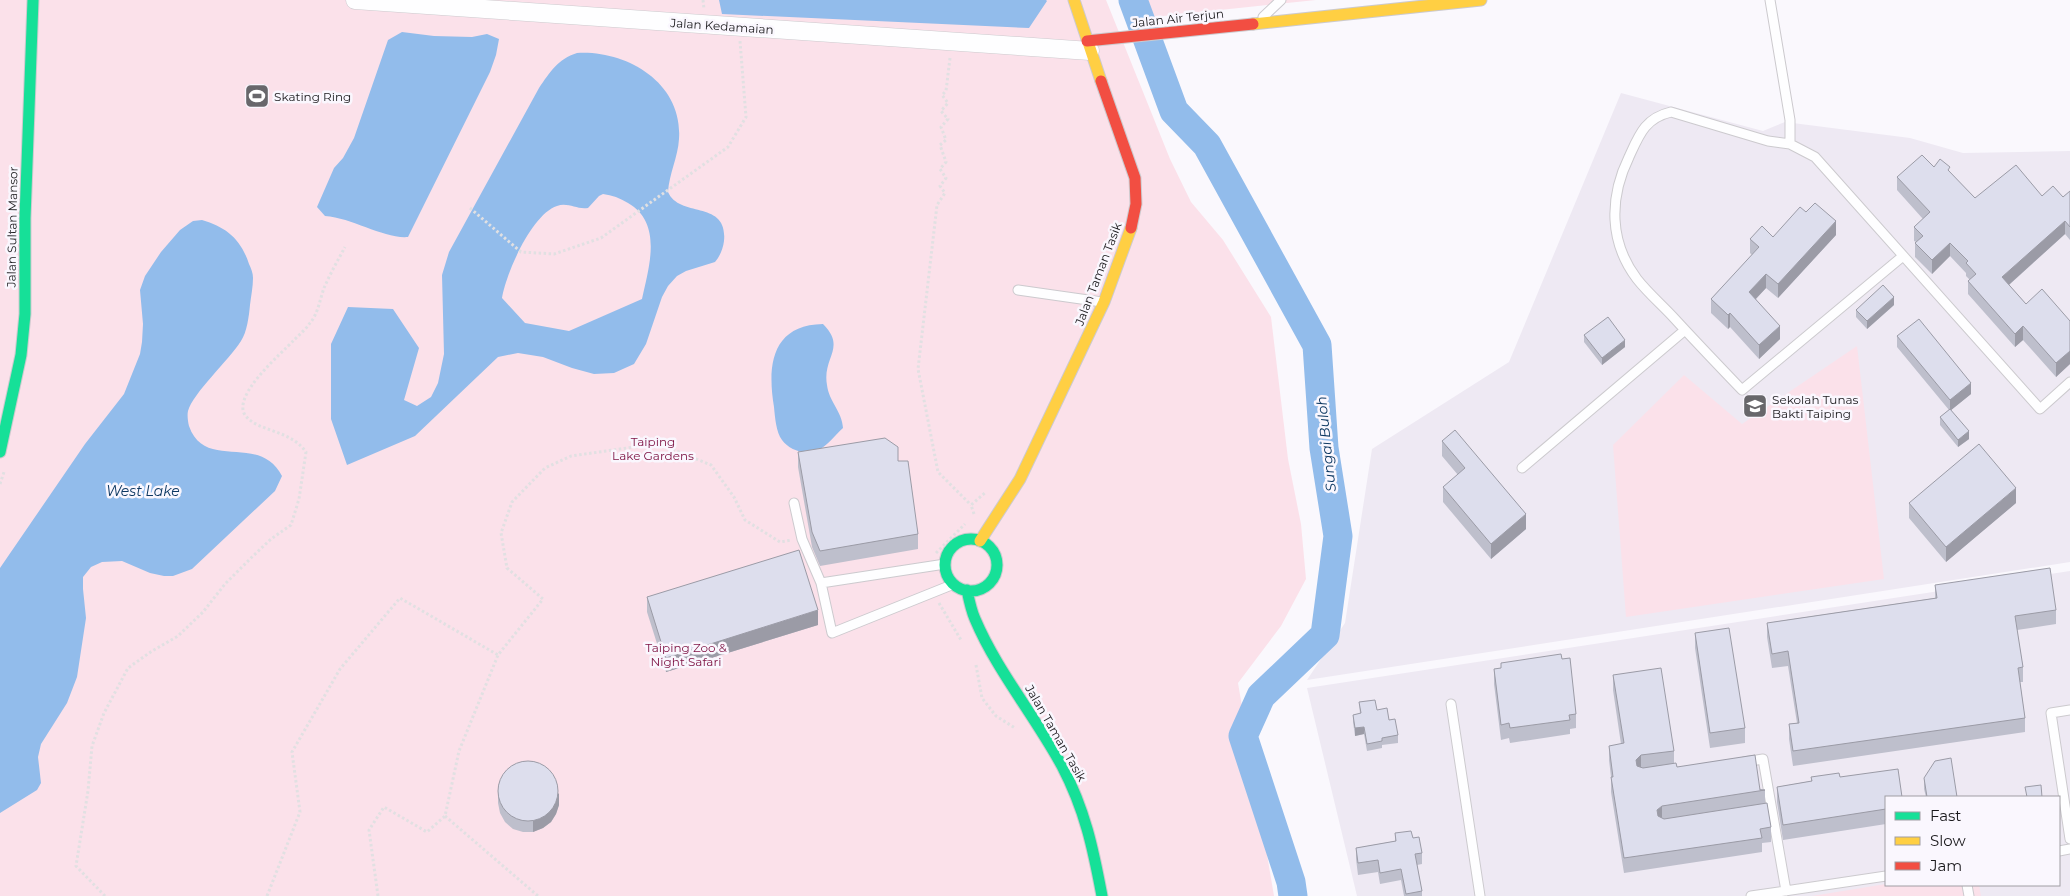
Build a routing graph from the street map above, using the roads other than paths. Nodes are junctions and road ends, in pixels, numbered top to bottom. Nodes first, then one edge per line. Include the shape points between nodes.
1 (33, 0) edge
2 (355, 0) edge
3 (1074, 0) edge
4 (1281, 0) edge
5 (1481, 0) edge
6 (1770, 0) edge
7 (1256, 23) junction
8 (1088, 46) junction
9 (1790, 144) junction
10 (1903, 256) junction
11 (1018, 290) dead end
12 (1104, 302) junction
13 (1685, 330) junction
14 (2070, 382) edge
15 (0, 452) edge
16 (1522, 468) dead end
17 (794, 503) dead end
18 (980, 541) junction
19 (945, 564) junction
20 (821, 583) junction
21 (954, 584) junction
22 (967, 590) junction
23 (1451, 704) dead end
24 (2070, 710) edge
25 (1735, 763) edge
26 (2070, 839) edge
27 (1885, 876) edge
28 (1786, 891) junction
29 (1102, 896) edge
30 (1480, 896) edge
31 (1750, 896) edge

1 - 15 street, Jalan Sultan Mansor via 25,314 22,355
2 - 8 street, Jalan Kedamaian via 952,42
3 - 8 street, Jalan Taman Tasik
4 - 7 lane
5 - 7 street, Jalan Air Terjun
6 - 9 lane via 1790,120
7 - 8 street, Jalan Air Terjun via 1114,38
8 - 12 street, Jalan Taman Tasik via 1134,178 1136,204 1130,232
9 - 10 lane via 1815,157
9 - 13 lane via 1768,141 1671,112 1646,124 1637,139 1626,162 1613,212 1616,236 1637,279
10 - 13 lane via 1742,390
10 - 14 lane via 2040,409
11 - 12 lane
12 - 18 street, Jalan Taman Tasik via 1020,480
13 - 16 lane
17 - 20 lane via 802,539
18 - 19 street via 964,540 957,544
18 - 22 street via 993,551 997,567 990,582 976,590
19 - 20 lane
19 - 21 street
20 - 21 lane via 832,633
21 - 22 street
22 - 29 street, Jalan Taman Tasik via 974,618 984,639 1061,765 1079,802 1092,842
23 - 30 lane
24 - 26 lane via 2050,713
25 - 28 lane via 1763,759 1768,811
27 - 28 lane
28 - 31 lane

